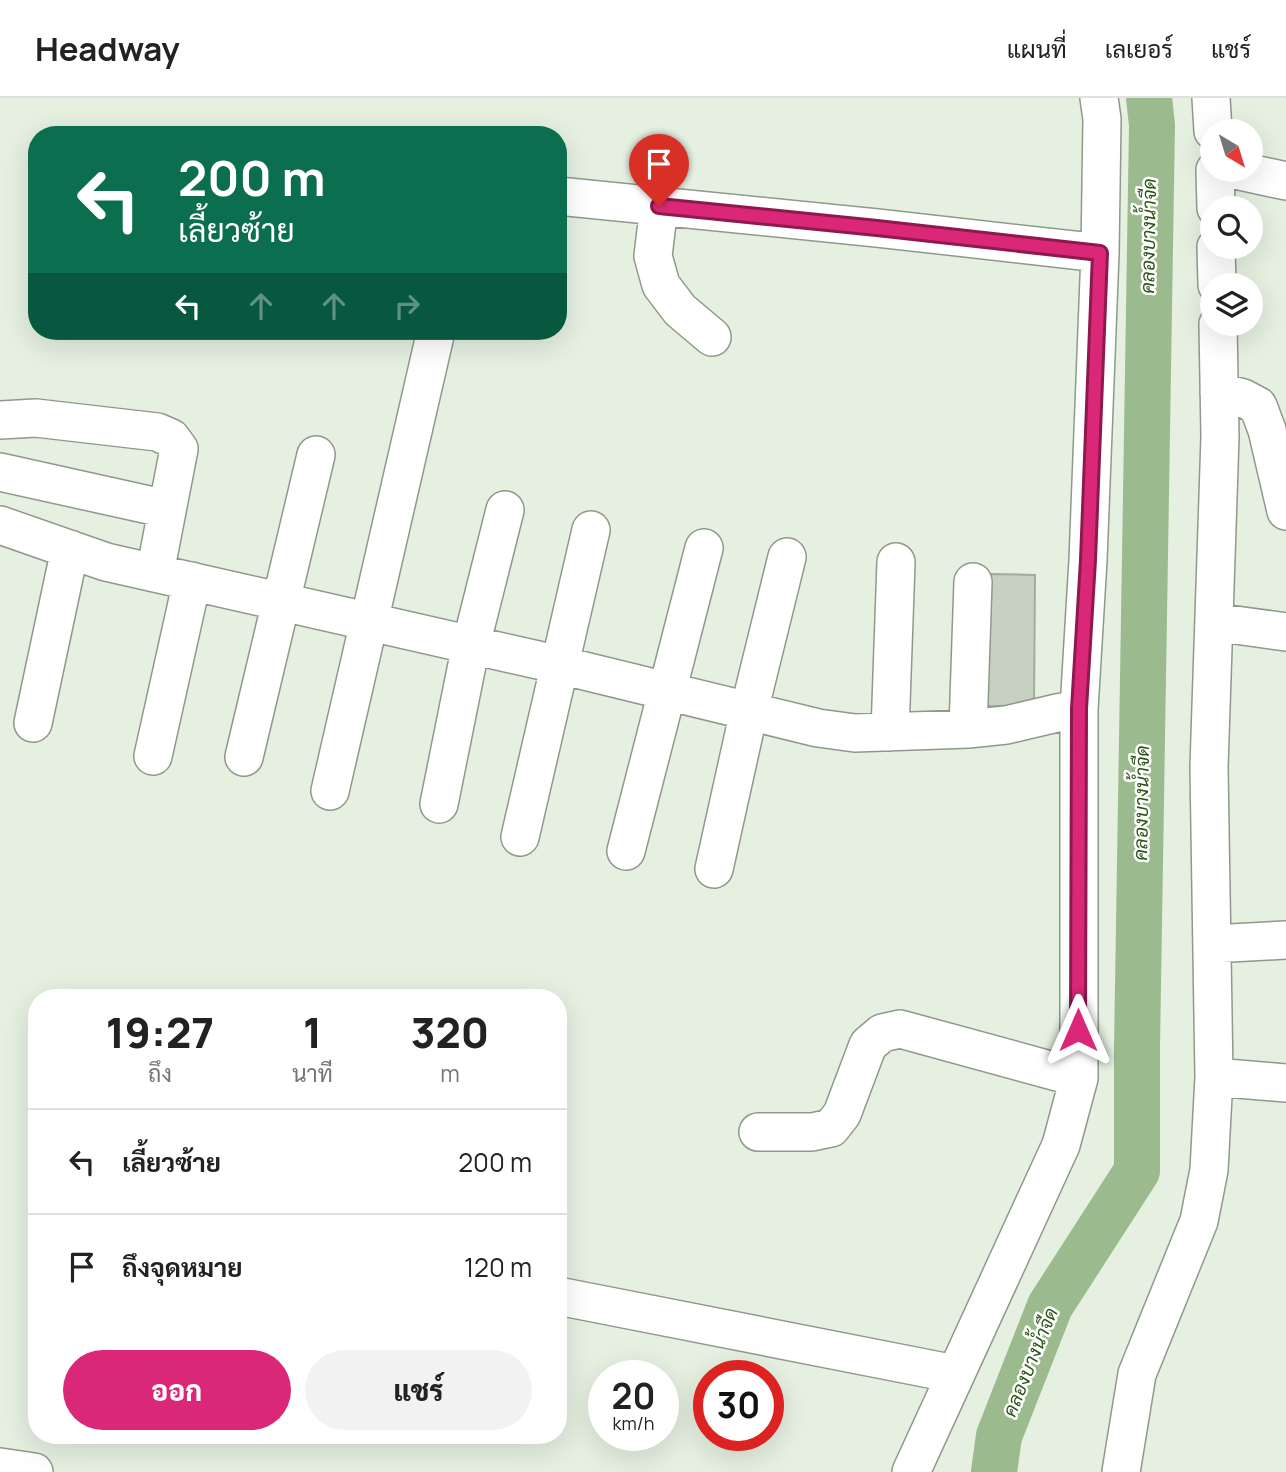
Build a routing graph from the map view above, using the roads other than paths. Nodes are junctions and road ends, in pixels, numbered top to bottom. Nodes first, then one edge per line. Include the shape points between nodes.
1 (1099, 98) edge
2 (1211, 98) edge
3 (1212, 119) edge
4 (1264, 176) edge
5 (1286, 181) edge
6 (567, 197) edge
7 (659, 206) junction
8 (1100, 253) junction
9 (1218, 336) edge
10 (712, 337) dead end
11 (434, 340) edge
12 (1219, 392) junction
13 (0, 420) edge
14 (316, 455) dead end
15 (0, 472) edge
16 (167, 509) junction
17 (505, 510) dead end
18 (1286, 511) edge
19 (0, 524) edge
20 (591, 530) dead end
21 (704, 548) dead end
22 (70, 549) junction
23 (787, 557) dead end
24 (896, 562) dead end
25 (155, 573) junction
26 (192, 581) junction
27 (973, 582) dead end
28 (282, 602) junction
29 (1214, 622) junction
30 (370, 623) junction
31 (1286, 632) edge
32 (471, 645) junction
33 (560, 665) junction
34 (668, 691) junction
35 (1079, 709) junction
36 (749, 711) junction
37 (33, 723) dead end
38 (968, 729) junction
39 (890, 732) junction
40 (153, 756) dead end
41 (244, 757) dead end
42 (330, 791) dead end
43 (439, 804) dead end
44 (520, 837) dead end
45 (626, 851) dead end
46 (714, 869) dead end
47 (1286, 940) edge
48 (1212, 944) junction
49 (1214, 1077) junction
50 (1079, 1078) junction
51 (1286, 1083) edge
52 (758, 1132) dead end
53 (567, 1298) edge
54 (955, 1374) junction
55 (0, 1467) edge
56 (34, 1472) edge
57 (911, 1472) edge
58 (1121, 1472) edge

1 - 8 street
2 - 3 street
4 - 5 street
6 - 7 street
7 - 8 street
7 - 10 street via 653,257 661,285 680,310
8 - 35 street
9 - 12 street
11 - 30 street
12 - 18 street via 1258,406
12 - 29 street
13 - 16 street via 36,418 157,432 171,438 179,449
14 - 28 street
15 - 16 street
16 - 25 street
17 - 32 street
19 - 22 street
20 - 33 street
21 - 34 street
22 - 25 street
22 - 37 street
23 - 36 street
24 - 39 street
25 - 26 street
26 - 28 street
26 - 40 street
27 - 38 street
28 - 30 street
28 - 41 street
29 - 31 street
29 - 48 street via 1209,766
30 - 32 street
30 - 42 street
32 - 33 street
32 - 43 street
33 - 34 street
33 - 44 street
34 - 36 street
34 - 45 street
35 - 38 street
35 - 50 street
36 - 39 street via 818,728
36 - 46 street
38 - 39 street
47 - 48 street
48 - 49 street
49 - 51 street
49 - 58 street via 1209,1170 1199,1221 1137,1374
50 - 52 street via 900,1030 882,1033 868,1045 842,1114 831,1128
50 - 54 street via 1061,1145
53 - 54 street
54 - 57 street
55 - 56 street

